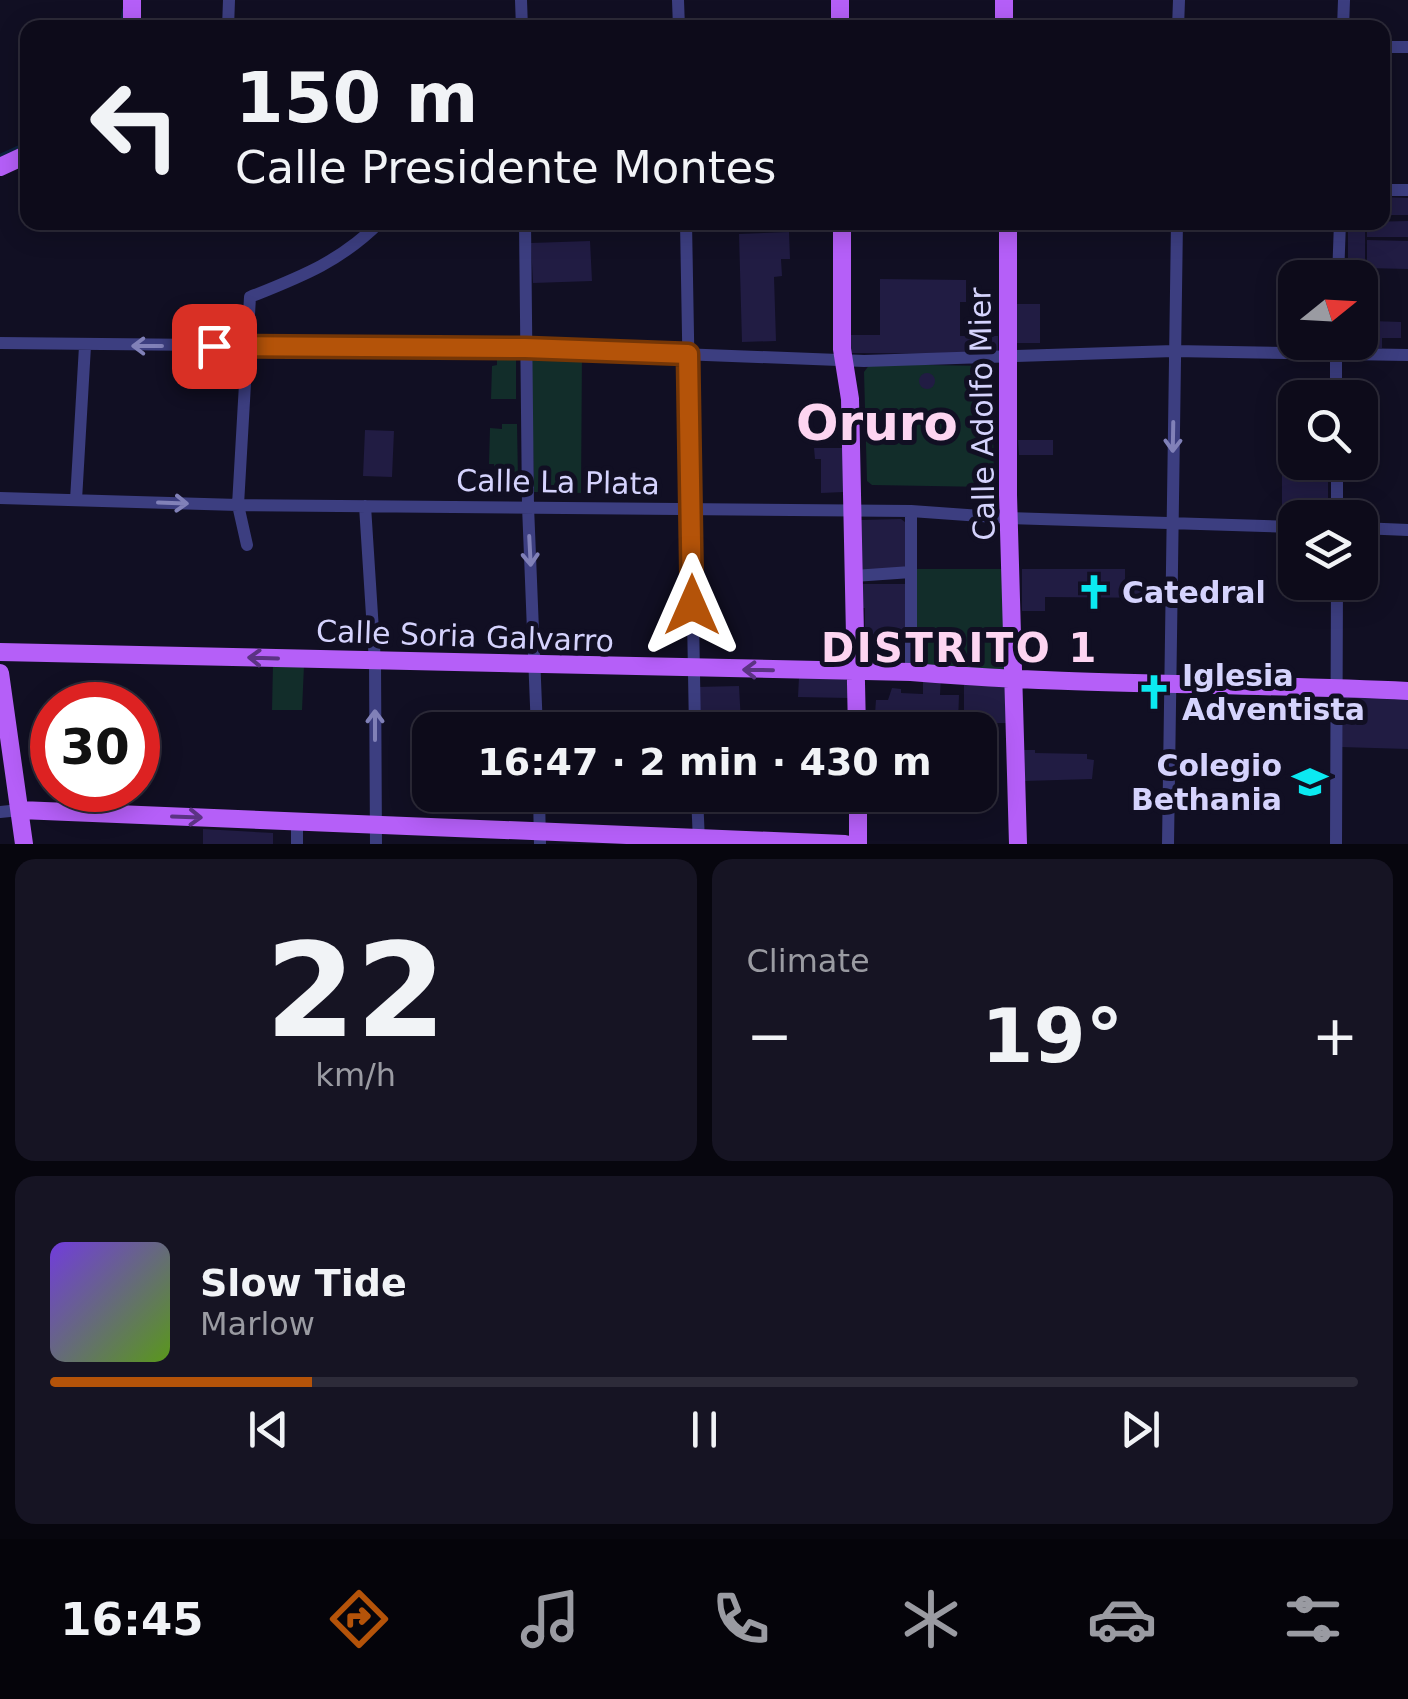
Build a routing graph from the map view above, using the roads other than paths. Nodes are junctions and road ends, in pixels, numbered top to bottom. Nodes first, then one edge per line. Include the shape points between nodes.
1 (372, 230) edge
2 (525, 230) edge
3 (686, 230) edge
4 (842, 230) edge
5 (1008, 230) edge
6 (1178, 230) edge
7 (1340, 230) edge
8 (1339, 260) edge
9 (0, 343) edge
10 (84, 346) junction
11 (246, 346) junction
12 (525, 348) junction
13 (1278, 349) edge
14 (1174, 351) junction
15 (1378, 352) edge
16 (688, 354) junction
17 (1408, 355) edge
18 (1006, 358) junction
19 (843, 360) junction
20 (0, 498) edge
21 (76, 500) junction
22 (238, 504) junction
23 (365, 506) junction
24 (528, 506) junction
25 (692, 509) junction
26 (910, 511) junction
27 (853, 512) junction
28 (1010, 518) junction
29 (1172, 523) junction
30 (1278, 526) edge
31 (1378, 529) edge
32 (1408, 530) edge
33 (247, 545) dead end
34 (910, 572) junction
35 (854, 576) junction
36 (1338, 600) edge
37 (0, 652) edge
38 (375, 662) junction
39 (536, 666) junction
40 (693, 669) junction
41 (856, 671) junction
42 (911, 672) junction
43 (0, 673) edge
44 (1015, 681) junction
45 (1172, 682) junction
46 (1338, 688) junction
47 (1408, 691) edge
48 (537, 712) edge
49 (694, 712) edge
50 (857, 712) edge
51 (20, 810) junction
52 (0, 812) edge
53 (539, 812) edge
54 (697, 812) edge
55 (858, 812) edge
56 (297, 820) junction
57 (376, 822) junction
58 (540, 838) edge
59 (698, 841) edge
60 (24, 844) edge
61 (297, 844) edge
62 (376, 844) edge
63 (845, 844) edge
64 (858, 844) edge
65 (1018, 844) edge
66 (1168, 844) edge
67 (1336, 844) edge

1 - 11 street via 325,267 250,297
2 - 12 street
3 - 16 street
4 - 19 main road
5 - 18 main road, Calle Adolfo Mier
6 - 14 street
7 - 8 street
9 - 10 street
11 -> 10 street
10 - 21 street
11 - 12 street
11 - 22 street
12 - 16 street
12 - 24 street
13 - 14 street
14 - 18 street
14 -> 29 street
15 - 17 street
16 - 19 street
16 - 25 street
18 - 19 street
18 - 28 main road, Calle Adolfo Mier
19 - 27 main road
20 - 21 street, Calle La Plata
21 -> 22 street, Calle La Plata
22 - 23 street, Calle La Plata
22 - 33 street
23 - 24 street, Calle La Plata
23 - 38 street
24 - 25 street, Calle La Plata
24 -> 39 street
25 - 27 street, Calle La Plata
25 - 40 street
26 - 27 street, Calle La Plata
26 - 28 street, Calle La Plata
26 - 34 street
27 - 35 main road
28 - 29 street, Calle La Plata
28 - 44 main road, Calle Adolfo Mier
29 - 30 street, Calle La Plata
29 - 45 street
31 - 32 street
34 - 35 street
34 - 42 street
35 - 41 main road
36 - 46 street
38 -> 37 main road, Calle Soria Galvarro
38 - 39 main road, Calle Soria Galvarro
57 -> 38 street
39 - 40 main road, Calle Soria Galvarro
39 - 48 street
41 -> 40 main road, Calle Soria Galvarro
40 - 49 street
41 - 42 main road, Calle Soria Galvarro
41 - 50 main road
42 - 44 main road, Calle Soria Galvarro
43 - 51 main road
44 - 45 main road, Calle Soria Galvarro
44 - 65 main road, Calle Adolfo Mier
45 - 46 main road, Calle Soria Galvarro
45 - 66 street
46 - 47 main road, Calle Soria Galvarro
46 - 67 street
51 - 52 street
51 -> 56 main road
51 - 60 main road
53 - 58 street
54 - 59 street
55 - 64 main road
56 - 57 main road
56 - 61 street
57 - 58 main road
57 - 62 street
58 - 59 main road
59 - 63 main road

